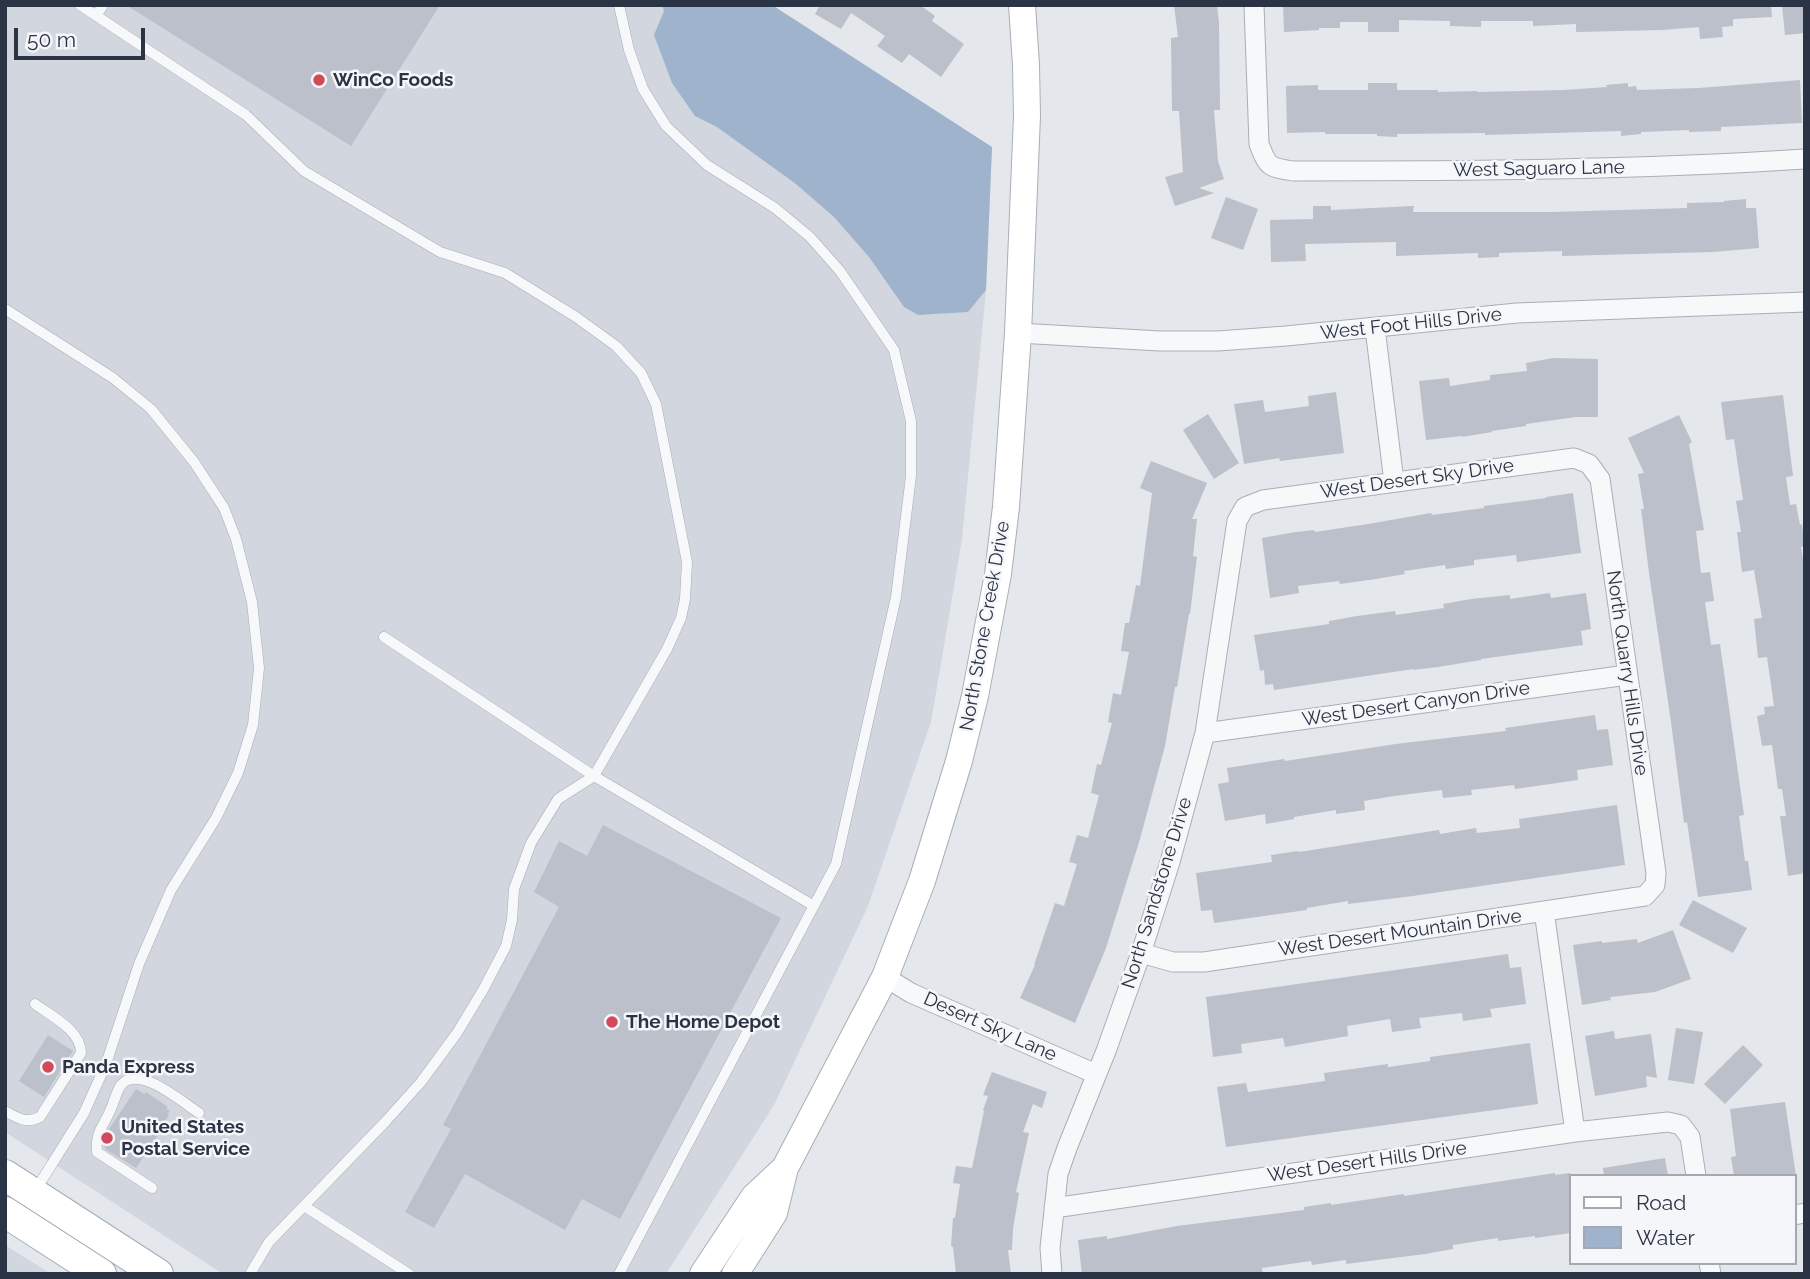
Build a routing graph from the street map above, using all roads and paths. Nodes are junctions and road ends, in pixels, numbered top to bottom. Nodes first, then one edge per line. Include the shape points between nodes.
1 (80, 5) edge
2 (103, 5) edge
3 (619, 5) edge
4 (1021, 5) edge
5 (1254, 5) edge
6 (96, 16) junction
7 (1804, 165) edge
8 (1805, 302) edge
9 (5, 309) edge
10 (1375, 328) junction
11 (1018, 333) junction
12 (1590, 464) joint
13 (1394, 482) junction
14 (1245, 507) joint
15 (384, 637) dead end
16 (1627, 675) junction
17 (1205, 733) junction
18 (594, 776) junction
19 (1655, 885) joint
20 (814, 906) junction
21 (1544, 911) junction
22 (1141, 953) junction
23 (885, 977) junction
24 (35, 1004) dead end
25 (1096, 1074) junction
26 (5, 1111) edge
27 (199, 1112) dead end
28 (1575, 1132) junction
29 (785, 1168) junction
30 (1696, 1174) edge
31 (5, 1175) edge
32 (152, 1188) dead end
33 (33, 1193) junction
34 (304, 1206) junction
35 (1054, 1208) junction
36 (5, 1212) edge
37 (101, 1274) edge
38 (158, 1274) edge
39 (250, 1274) edge
40 (409, 1274) edge
41 (619, 1274) edge
42 (703, 1274) edge
43 (735, 1274) edge
44 (1052, 1274) edge

1 - 6 lane
2 - 6 lane
3 - 20 lane via 643,89 666,126 707,165 775,208 841,271 894,349 911,421 911,476 896,597 836,864
4 - 11 street, North Stone Creek Drive via 1027,116
5 - 7 street, West Saguaro Lane via 1259,144 1273,168 1457,171
6 - 18 lane via 246,115 304,171 440,252 505,273 533,289 616,346 641,373 656,404 687,562 685,599 667,649
8 - 10 street, West Foot Hills Drive via 1517,313
9 - 33 lane via 113,378 151,409 200,470 224,508 239,549 252,602 259,668 253,725 238,773 171,890 84,1114
10 - 11 street, West Foot Hills Drive via 1218,341
10 - 13 street
11 - 23 street, North Stone Creek Drive via 1006,507 975,696 922,881
12 - 13 street, West Desert Sky Drive via 1574,458
12 - 16 street, North Quarry Hills Drive via 1600,479
13 - 14 street, West Desert Sky Drive via 1263,500
14 - 17 street, North Sandstone Drive via 1237,521
15 - 18 lane
16 - 17 street, West Desert Canyon Drive
16 - 19 street, North Quarry Hills Drive
17 - 22 street, North Sandstone Drive
18 - 20 lane
18 - 34 lane via 558,799 531,843 513,888 506,946 457,1033 421,1082
19 - 21 street, West Desert Mountain Drive via 1645,895
20 - 41 lane
21 - 22 street, West Desert Mountain Drive via 1204,962 1173,962
21 - 28 street
22 - 25 street, North Sandstone Drive
23 - 25 street, Desert Sky Lane via 911,993
23 - 29 street, North Stone Creek Drive
24 - 26 lane via 76,1035 81,1052 40,1117 21,1120
25 - 35 street, North Sandstone Drive via 1058,1174
27 - 32 lane via 143,1078 122,1084 96,1138 97,1152
28 - 30 street, West Desert Hills Drive via 1668,1122 1681,1125 1690,1137
28 - 35 street, West Desert Hills Drive
29 - 42 street, North Stone Creek Drive via 754,1196
29 - 43 street, North Stone Creek Drive via 774,1213
31 - 33 main road
33 - 38 main road
34 - 39 lane via 269,1242
34 - 40 lane
35 - 44 street, North Sandstone Drive
36 - 37 main road

